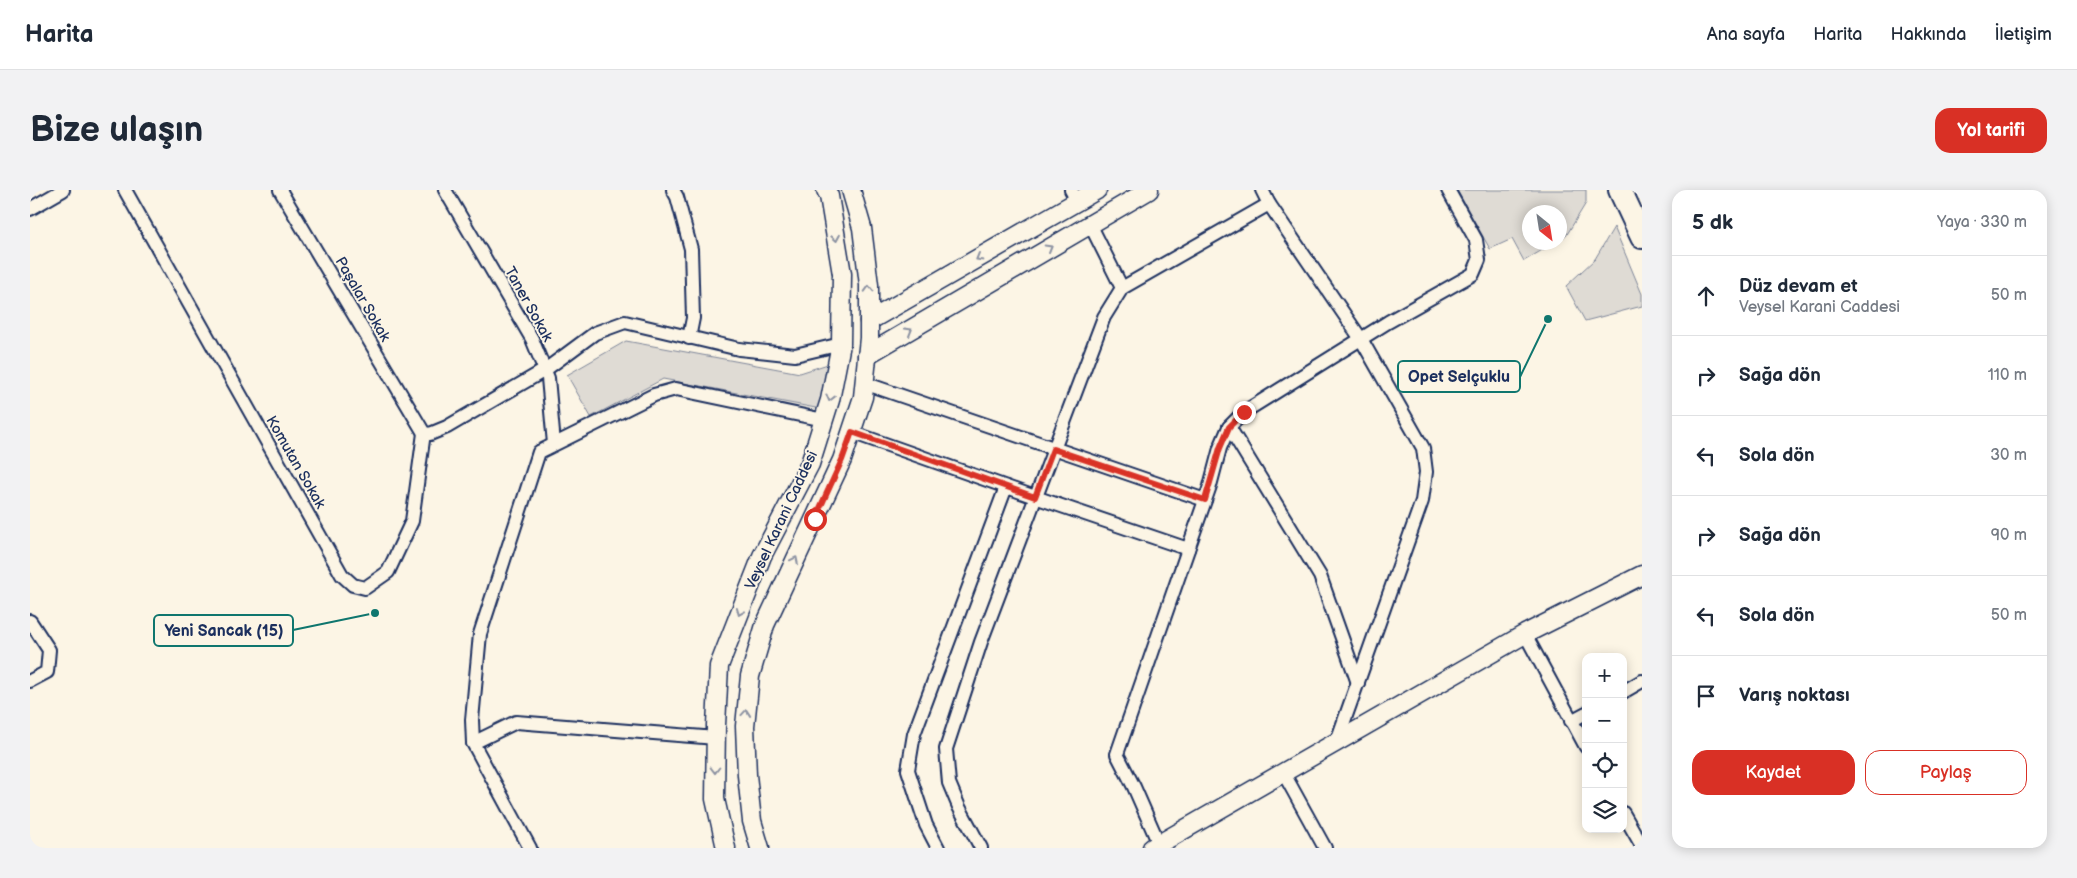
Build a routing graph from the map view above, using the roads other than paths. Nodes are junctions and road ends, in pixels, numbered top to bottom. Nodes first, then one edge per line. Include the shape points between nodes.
1 (63, 190) edge
2 (125, 190) edge
3 (280, 190) edge
4 (445, 190) edge
5 (672, 190) edge
6 (826, 190) edge
7 (851, 190) edge
8 (1097, 190) edge
9 (1150, 190) edge
10 (1262, 190) edge
11 (1448, 190) edge
12 (1620, 190) edge
13 (1074, 196) edge
14 (1270, 204) junction
15 (31, 205) edge
16 (1090, 224) junction
17 (1642, 237) edge
18 (1122, 288) junction
19 (869, 320) junction
20 (689, 338) junction
21 (1362, 339) junction
22 (841, 344) junction
23 (867, 355) junction
24 (545, 370) junction
25 (864, 383) junction
26 (824, 420) junction
27 (1229, 427) junction
28 (421, 429) junction
29 (852, 432) junction
30 (554, 444) junction
31 (1053, 449) junction
32 (1006, 487) junction
33 (1035, 497) junction
34 (1205, 500) junction
35 (1188, 549) junction
36 (1642, 575) edge
37 (30, 621) edge
38 (1525, 634) junction
39 (30, 681) edge
40 (1642, 681) edge
41 (1358, 683) junction
42 (1627, 690) edge
43 (1582, 715) edge
44 (1571, 721) junction
45 (716, 738) junction
46 (1337, 741) junction
47 (473, 743) junction
48 (1584, 743) edge
49 (1283, 772) junction
50 (1627, 820) edge
51 (1156, 846) edge
52 (1642, 846) edge
53 (530, 848) edge
54 (726, 848) edge
55 (760, 848) edge
56 (938, 848) edge
57 (981, 848) edge
58 (1325, 848) edge

1 - 15 street
2 - 28 street, Komutan Sokak via 342,575 353,586 365,588 388,572 412,521
3 - 28 street, Paşalar Sokak
4 - 24 street, Taner Sokak via 532,339
5 - 20 street via 691,249 693,318
6 -> 22 main road, Veysel Karani Caddesi via 842,274
19 -> 7 main road, Veysel Karani Caddesi via 863,237
8 - 13 main road
9 - 16 main road
10 - 14 street
11 - 21 street via 1476,240 1480,260 1473,274
12 - 17 highway
13 -> 19 main road
14 - 18 street
14 - 21 street
16 - 18 street
23 -> 16 main road
18 - 31 street via 1104,317
19 - 23 main road, Veysel Karani Caddesi
20 - 22 street via 739,349 795,355
20 - 24 street via 625,322 595,333
21 - 27 street via 1244,412
21 - 41 street via 1423,448 1426,472 1422,501
22 -> 26 main road, Veysel Karani Caddesi
23 - 25 main road, Veysel Karani Caddesi
24 - 28 street via 447,427 430,434
24 - 30 street, Taner Sokak
25 - 29 main road, Veysel Karani Caddesi
25 - 31 street
26 - 30 street via 676,389 654,395
26 -> 45 main road, Veysel Karani Caddesi via 810,464 762,556 719,666
27 - 34 street
27 - 41 street via 1320,576
29 - 32 street
55 -> 29 main road, Veysel Karani Caddesi via 752,821 747,775 745,726 750,676 765,625
30 - 47 street via 539,452 480,634
31 - 33 street
31 - 34 street
32 - 33 street
32 - 56 street via 914,734 908,770 926,825
33 - 35 street
33 - 57 street via 981,642 946,749 949,783
34 - 35 street
35 - 51 street via 1117,754 1134,787
36 - 38 main road
37 - 39 street via 49,650 47,672
38 - 44 street
38 - 46 main road
40 - 42 street
41 - 46 street
43 - 44 street
44 - 48 street
45 - 47 street via 516,722
45 -> 54 main road, Veysel Karani Caddesi via 715,799
46 - 49 main road
47 - 53 street
49 - 51 main road
49 - 58 street
50 - 52 street

